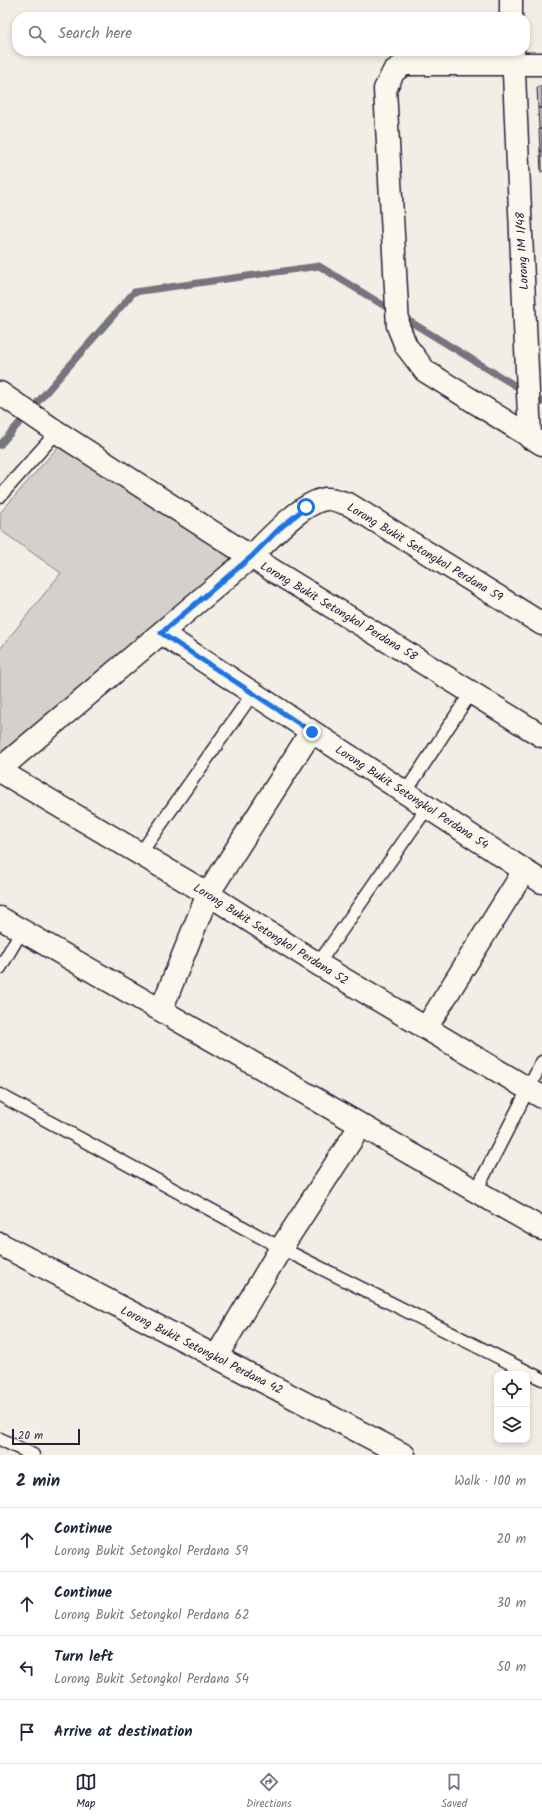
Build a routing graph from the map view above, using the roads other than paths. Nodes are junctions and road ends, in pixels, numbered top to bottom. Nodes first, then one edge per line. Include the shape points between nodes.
1 (511, 0) edge
2 (512, 12) edge
3 (513, 58) edge
4 (542, 64) edge
5 (5, 396) edge
6 (48, 426) junction
7 (534, 438) edge
8 (0, 496) edge
9 (251, 557) junction
10 (542, 624) edge
11 (161, 633) junction
12 (472, 691) junction
13 (253, 693) junction
14 (312, 732) junction
15 (542, 736) edge
16 (0, 770) edge
17 (405, 793) junction
18 (427, 808) junction
19 (140, 854) junction
20 (533, 876) edge
21 (208, 894) junction
22 (0, 918) edge
23 (22, 930) junction
24 (318, 964) junction
25 (0, 968) edge
26 (162, 1010) junction
27 (426, 1028) junction
28 (542, 1062) edge
29 (535, 1093) edge
30 (0, 1096) edge
31 (361, 1125) junction
32 (476, 1191) junction
33 (542, 1229) edge
34 (0, 1244) edge
35 (281, 1248) junction
36 (216, 1357) junction
37 (542, 1379) edge
38 (0, 1439) edge
39 (33, 1455) edge
40 (404, 1455) edge

1 - 2 street
3 - 4 street
3 - 7 street, Lorong IM 1/48 via 528,367
3 - 7 street via 405,64 394,71 385,89 398,326 406,346 425,371
5 - 6 street, Lorong Bukit Setongkol Perdana 58
6 - 8 lane
6 - 9 street, Lorong Bukit Setongkol Perdana 58
9 - 10 street, Lorong Bukit Setongkol Perdana 59 via 306,507 327,499 350,505
9 - 11 street, Lorong Bukit Setongkol Perdana 59
9 - 12 street, Lorong Bukit Setongkol Perdana 58
11 - 13 street, Lorong Bukit Setongkol Perdana 54
11 - 16 street, Lorong Bukit Setongkol Perdana 59
12 - 15 street, Lorong Bukit Setongkol Perdana 58
12 - 17 lane
13 - 14 street, Lorong Bukit Setongkol Perdana 54
13 - 19 lane
14 - 17 street, Lorong Bukit Setongkol Perdana 54
14 - 21 street
16 - 19 street, Lorong Bukit Setongkol Perdana 52
17 - 18 street, Lorong Bukit Setongkol Perdana 54
18 - 20 street, Lorong Bukit Setongkol Perdana 54
18 - 24 lane
19 - 21 street, Lorong Bukit Setongkol Perdana 52
20 - 27 street
21 - 24 street, Lorong Bukit Setongkol Perdana 52
21 - 26 street
22 - 23 street
23 - 25 lane
23 - 26 street
24 - 27 street, Lorong Bukit Setongkol Perdana 52
26 - 31 street
27 - 29 street, Lorong Bukit Setongkol Perdana 52
28 - 29 lane
29 - 32 lane
30 - 35 lane
31 - 32 street
31 - 35 street
32 - 33 street
34 - 36 street, Lorong Bukit Setongkol Perdana 42
35 - 36 street
35 - 37 lane
36 - 40 street, Lorong Bukit Setongkol Perdana 42
38 - 39 lane

